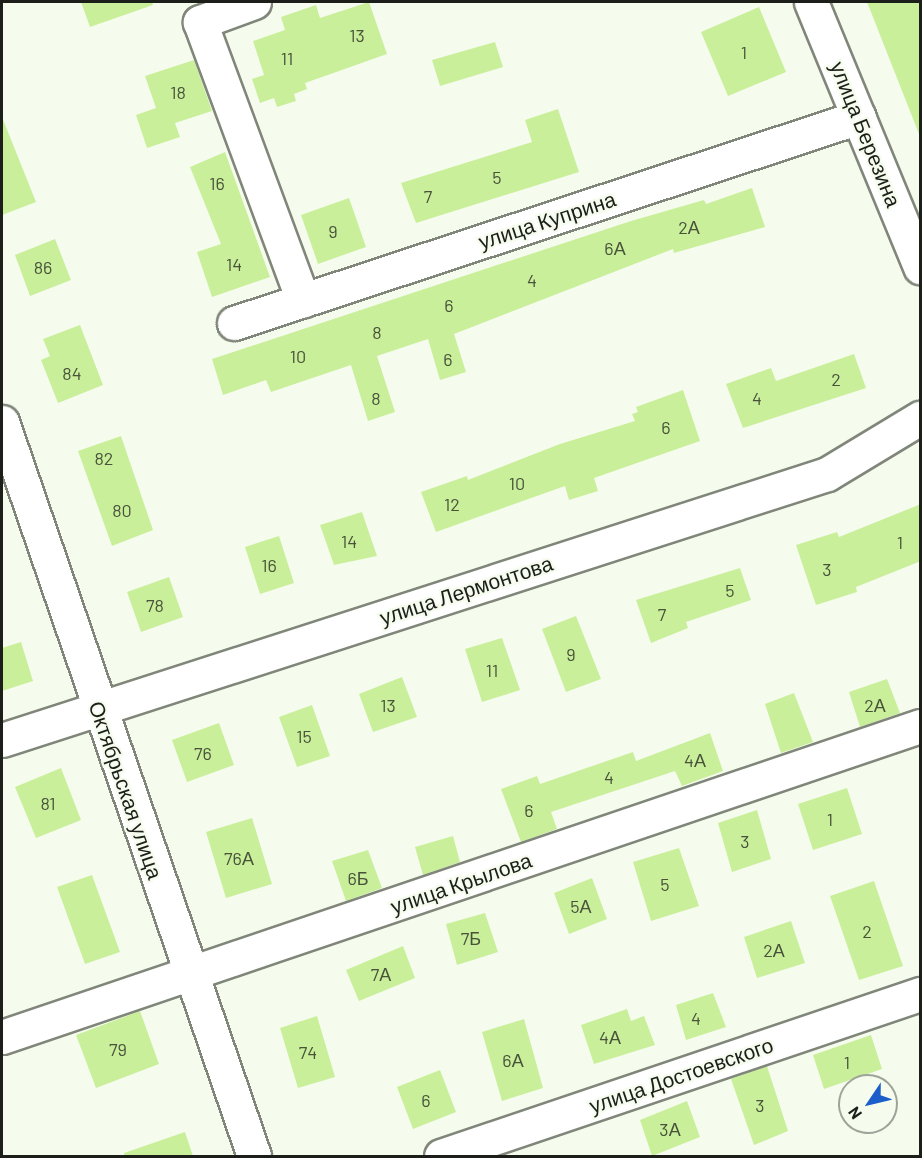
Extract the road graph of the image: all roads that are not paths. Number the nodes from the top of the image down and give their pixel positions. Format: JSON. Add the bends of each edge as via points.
{"nodes":[{"id":1,"x":254,"y":2,"type":"edge"},
{"id":2,"x":811,"y":2,"type":"edge"},
{"id":3,"x":860,"y":117,"type":"junction"},
{"id":4,"x":921,"y":267,"type":"edge"},
{"id":5,"x":303,"y":301,"type":"junction"},
{"id":6,"x":234,"y":323,"type":"dead end"},
{"id":7,"x":921,"y":418,"type":"edge"},
{"id":8,"x":2,"y":422,"type":"edge"},
{"id":9,"x":97,"y":708,"type":"junction"},
{"id":10,"x":921,"y":726,"type":"edge"},
{"id":11,"x":2,"y":740,"type":"edge"},
{"id":12,"x":191,"y":975,"type":"junction"},
{"id":13,"x":921,"y":994,"type":"edge"},
{"id":14,"x":2,"y":1037,"type":"edge"},
{"id":15,"x":254,"y":1156,"type":"edge"},
{"id":16,"x":441,"y":1156,"type":"edge"}],
"edges":[{"from":1,"to":5,"type":"street","via":[[200,22]]},
{"from":2,"to":3,"type":"street","name":"улица Березина"},
{"from":3,"to":4,"type":"street","name":"улица Березина"},
{"from":3,"to":5,"type":"street","name":"улица Куприна"},
{"from":5,"to":6,"type":"street","name":"улица Куприна"},
{"from":7,"to":9,"type":"street","name":"улица Лермонтова","via":[[827,474]]},
{"from":8,"to":9,"type":"street","name":"Октябрьская улица"},
{"from":9,"to":11,"type":"street","name":"улица Лермонтова"},
{"from":9,"to":12,"type":"street","name":"Октябрьская улица"},
{"from":10,"to":12,"type":"street","name":"улица Крылова"},
{"from":12,"to":14,"type":"street","name":"улица Крылова"},
{"from":12,"to":15,"type":"street","name":"Октябрьская улица"},
{"from":13,"to":16,"type":"street","name":"улица Достоевского"}]}
